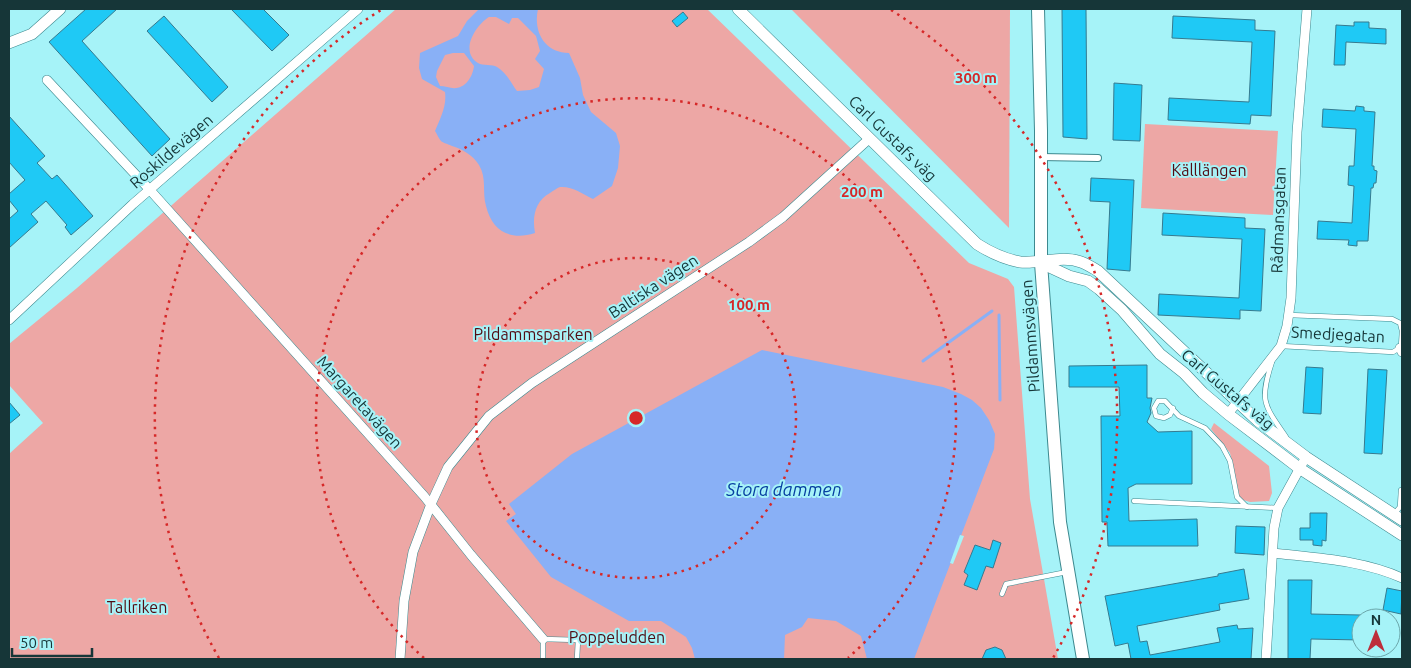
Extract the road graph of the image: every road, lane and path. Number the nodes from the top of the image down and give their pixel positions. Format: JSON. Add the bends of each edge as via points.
{"nodes":[{"id":1,"x":60,"y":9,"type":"edge"},
{"id":2,"x":358,"y":9,"type":"edge"},
{"id":3,"x":1038,"y":9,"type":"edge"},
{"id":4,"x":1306,"y":9,"type":"edge"},
{"id":5,"x":741,"y":10,"type":"edge"},
{"id":6,"x":9,"y":43,"type":"edge"},
{"id":7,"x":47,"y":80,"type":"dead end"},
{"id":8,"x":870,"y":138,"type":"junction"},
{"id":9,"x":1041,"y":157,"type":"junction"},
{"id":10,"x":1098,"y":158,"type":"dead end"},
{"id":11,"x":150,"y":190,"type":"junction"},
{"id":12,"x":1041,"y":262,"type":"junction"},
{"id":13,"x":1289,"y":315,"type":"junction"},
{"id":14,"x":9,"y":320,"type":"edge"},
{"id":15,"x":1281,"y":346,"type":"junction"},
{"id":16,"x":1398,"y":351,"type":"edge"},
{"id":17,"x":1274,"y":353,"type":"junction"},
{"id":18,"x":1236,"y":402,"type":"junction"},
{"id":19,"x":1173,"y":408,"type":"junction"},
{"id":20,"x":1228,"y":414,"type":"junction"},
{"id":21,"x":1292,"y":447,"type":"junction"},
{"id":22,"x":1306,"y":457,"type":"junction"},
{"id":23,"x":1299,"y":468,"type":"junction"},
{"id":24,"x":1401,"y":490,"type":"dead end"},
{"id":25,"x":1134,"y":501,"type":"dead end"},
{"id":26,"x":431,"y":504,"type":"junction"},
{"id":27,"x":1247,"y":506,"type":"junction"},
{"id":28,"x":1278,"y":508,"type":"junction"},
{"id":29,"x":1398,"y":517,"type":"edge"},
{"id":30,"x":1402,"y":535,"type":"edge"},
{"id":31,"x":1272,"y":553,"type":"junction"},
{"id":32,"x":1068,"y":571,"type":"junction"},
{"id":33,"x":1402,"y":578,"type":"edge"},
{"id":34,"x":1002,"y":594,"type":"dead end"},
{"id":35,"x":543,"y":639,"type":"junction"},
{"id":36,"x":400,"y":659,"type":"edge"},
{"id":37,"x":542,"y":659,"type":"edge"},
{"id":38,"x":578,"y":659,"type":"edge"},
{"id":39,"x":1083,"y":659,"type":"edge"},
{"id":40,"x":1266,"y":659,"type":"edge"}],
"edges":[{"from":1,"to":6,"type":"street","via":[[32,34]]},
{"from":2,"to":11,"type":"street","name":"Roskildevägen"},
{"from":3,"to":9,"type":"main road","name":"Pildammsvägen"},
{"from":4,"to":13,"type":"street","name":"Rådmansgatan"},
{"from":5,"to":8,"type":"street","name":"Carl Gustafs väg"},
{"from":7,"to":11,"type":"street","name":"Margaretavägen"},
{"from":8,"to":12,"type":"street","name":"Carl Gustafs väg","via":[[978,244],[998,257]]},
{"from":8,"to":26,"type":"street","name":"Baltiska vägen","via":[[783,217],[749,242],[532,383],[489,416],[448,467]]},
{"from":9,"to":10,"type":"street"},
{"from":9,"to":12,"type":"main road","name":"Pildammsvägen"},
{"from":11,"to":14,"type":"street","name":"Roskildevägen"},
{"from":11,"to":26,"type":"street","name":"Margaretavägen"},
{"from":12,"to":18,"type":"street","name":"Carl Gustafs väg","via":[[1068,259],[1098,272]]},
{"from":12,"to":20,"type":"street","name":"Carl Gustafs väg","via":[[1099,289],[1160,354]]},
{"from":12,"to":32,"type":"main road","name":"Pildammsvägen","via":[[1060,522]]},
{"from":13,"to":15,"type":"street","name":"Rådmansgatan"},
{"from":13,"to":16,"type":"lane","via":[[1392,319],[1400,323],[1402,330]]},
{"from":15,"to":16,"type":"lane","name":"Smedjegatan"},
{"from":15,"to":17,"type":"street","name":"Rådmansgatan"},
{"from":17,"to":18,"type":"street","name":"Rådmansgatan"},
{"from":17,"to":21,"type":"lane","via":[[1264,394],[1271,417]]},
{"from":18,"to":20,"type":"street","name":"Rådmansgatan"},
{"from":18,"to":21,"type":"street","name":"Carl Gustafs väg"},
{"from":19,"to":19,"type":"lane","via":[[1165,401],[1158,401],[1154,408],[1156,416],[1164,418]]},
{"from":19,"to":27,"type":"lane","via":[[1179,416],[1205,428],[1222,446],[1230,460],[1237,498]]},
{"from":20,"to":23,"type":"street","name":"Carl Gustafs väg"},
{"from":21,"to":22,"type":"street","name":"Carl Gustafs väg"},
{"from":22,"to":23,"type":"street"},
{"from":22,"to":29,"type":"street","name":"Carl Gustafs väg"},
{"from":23,"to":28,"type":"street"},
{"from":23,"to":30,"type":"street","name":"Carl Gustafs väg"},
{"from":24,"to":29,"type":"lane"},
{"from":25,"to":27,"type":"lane"},
{"from":26,"to":35,"type":"street","name":"Margaretavägen"},
{"from":26,"to":36,"type":"street","name":"Baltiska vägen","via":[[413,552],[404,601]]},
{"from":27,"to":28,"type":"lane"},
{"from":28,"to":31,"type":"street"},
{"from":31,"to":33,"type":"street","via":[[1378,568]]},
{"from":31,"to":40,"type":"street"},
{"from":32,"to":34,"type":"lane","via":[[1006,584]]},
{"from":32,"to":39,"type":"main road","name":"Pildammsvägen"},
{"from":35,"to":37,"type":"lane"},
{"from":35,"to":38,"type":"lane","via":[[578,640]]}]}
